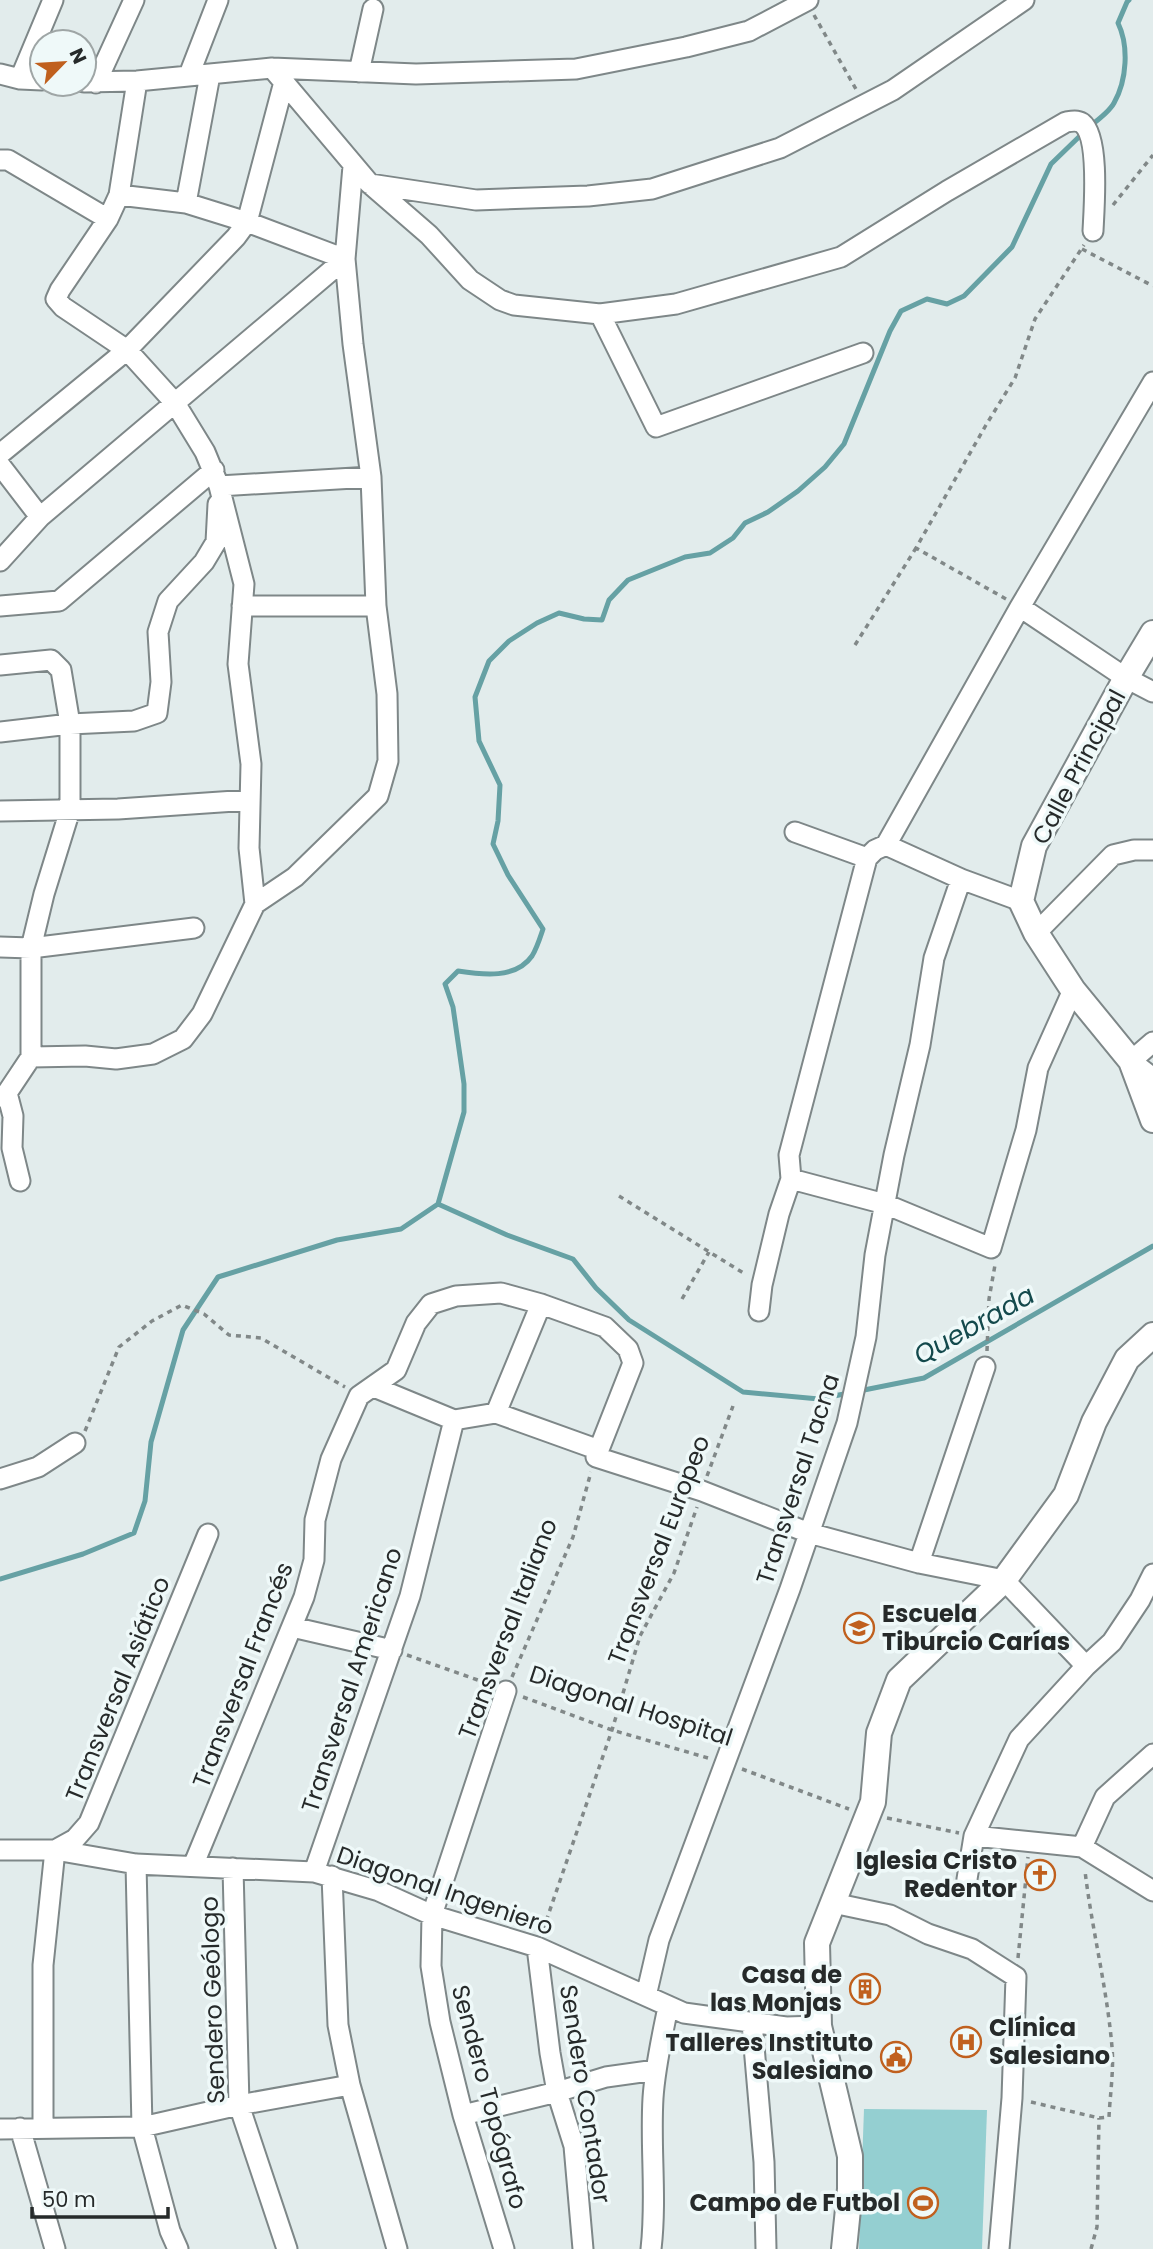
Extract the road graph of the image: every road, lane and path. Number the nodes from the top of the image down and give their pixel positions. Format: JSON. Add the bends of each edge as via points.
{"nodes":[{"id":1,"x":52,"y":0,"type":"edge"},
{"id":2,"x":134,"y":0,"type":"edge"},
{"id":3,"x":218,"y":0,"type":"edge"},
{"id":4,"x":806,"y":0,"type":"edge"},
{"id":5,"x":1024,"y":0,"type":"edge"},
{"id":6,"x":373,"y":9,"type":"dead end"},
{"id":7,"x":98,"y":68,"type":"edge"},
{"id":8,"x":359,"y":72,"type":"junction"},
{"id":9,"x":0,"y":74,"type":"edge"},
{"id":10,"x":188,"y":75,"type":"junction"},
{"id":11,"x":210,"y":75,"type":"junction"},
{"id":12,"x":278,"y":75,"type":"junction"},
{"id":13,"x":20,"y":79,"type":"junction"},
{"id":14,"x":28,"y":79,"type":"edge"},
{"id":15,"x":137,"y":81,"type":"junction"},
{"id":16,"x":98,"y":83,"type":"edge"},
{"id":17,"x":864,"y":105,"type":"junction"},
{"id":18,"x":1153,"y":155,"type":"edge"},
{"id":19,"x":0,"y":160,"type":"edge"},
{"id":20,"x":353,"y":166,"type":"junction"},
{"id":21,"x":369,"y":183,"type":"junction"},
{"id":22,"x":119,"y":195,"type":"junction"},
{"id":23,"x":186,"y":203,"type":"junction"},
{"id":24,"x":108,"y":219,"type":"junction"},
{"id":25,"x":247,"y":222,"type":"junction"},
{"id":26,"x":1093,"y":231,"type":"junction"},
{"id":27,"x":1082,"y":249,"type":"junction"},
{"id":28,"x":345,"y":259,"type":"junction"},
{"id":29,"x":1153,"y":286,"type":"edge"},
{"id":30,"x":600,"y":314,"type":"junction"},
{"id":31,"x":127,"y":350,"type":"junction"},
{"id":32,"x":863,"y":353,"type":"dead end"},
{"id":33,"x":1153,"y":382,"type":"edge"},
{"id":34,"x":175,"y":403,"type":"junction"},
{"id":35,"x":0,"y":454,"type":"edge"},
{"id":36,"x":0,"y":465,"type":"edge"},
{"id":37,"x":371,"y":477,"type":"junction"},
{"id":38,"x":217,"y":478,"type":"junction"},
{"id":39,"x":40,"y":517,"type":"junction"},
{"id":40,"x":916,"y":548,"type":"junction"},
{"id":41,"x":0,"y":561,"type":"edge"},
{"id":42,"x":0,"y":606,"type":"edge"},
{"id":43,"x":242,"y":606,"type":"junction"},
{"id":44,"x":376,"y":606,"type":"junction"},
{"id":45,"x":1020,"y":607,"type":"junction"},
{"id":46,"x":1153,"y":633,"type":"edge"},
{"id":47,"x":855,"y":645,"type":"dead end"},
{"id":48,"x":0,"y":665,"type":"edge"},
{"id":49,"x":1126,"y":678,"type":"junction"},
{"id":50,"x":1153,"y":692,"type":"edge"},
{"id":51,"x":70,"y":724,"type":"junction"},
{"id":52,"x":0,"y":732,"type":"edge"},
{"id":53,"x":250,"y":800,"type":"junction"},
{"id":54,"x":70,"y":810,"type":"junction"},
{"id":55,"x":0,"y":811,"type":"edge"},
{"id":56,"x":795,"y":832,"type":"dead end"},
{"id":57,"x":886,"y":845,"type":"junction"},
{"id":58,"x":1153,"y":849,"type":"edge"},
{"id":59,"x":867,"y":858,"type":"junction"},
{"id":60,"x":961,"y":879,"type":"junction"},
{"id":61,"x":1021,"y":901,"type":"junction"},
{"id":62,"x":255,"y":904,"type":"junction"},
{"id":63,"x":194,"y":928,"type":"dead end"},
{"id":64,"x":1036,"y":933,"type":"junction"},
{"id":65,"x":0,"y":947,"type":"edge"},
{"id":66,"x":31,"y":948,"type":"junction"},
{"id":67,"x":1073,"y":990,"type":"junction"},
{"id":68,"x":1153,"y":1042,"type":"edge"},
{"id":69,"x":31,"y":1057,"type":"junction"},
{"id":70,"x":1131,"y":1061,"type":"junction"},
{"id":71,"x":1153,"y":1078,"type":"edge"},
{"id":72,"x":3,"y":1095,"type":"edge"},
{"id":73,"x":1153,"y":1121,"type":"edge"},
{"id":74,"x":791,"y":1179,"type":"junction"},
{"id":75,"x":20,"y":1181,"type":"dead end"},
{"id":76,"x":619,"y":1196,"type":"dead end"},
{"id":77,"x":885,"y":1204,"type":"junction"},
{"id":78,"x":991,"y":1248,"type":"junction"},
{"id":79,"x":709,"y":1252,"type":"junction"},
{"id":80,"x":762,"y":1285,"type":"junction"},
{"id":81,"x":682,"y":1299,"type":"dead end"},
{"id":82,"x":541,"y":1304,"type":"junction"},
{"id":83,"x":759,"y":1311,"type":"dead end"},
{"id":84,"x":1153,"y":1335,"type":"edge"},
{"id":85,"x":985,"y":1367,"type":"joint"},
{"id":86,"x":367,"y":1392,"type":"junction"},
{"id":87,"x":733,"y":1406,"type":"dead end"},
{"id":88,"x":496,"y":1413,"type":"junction"},
{"id":89,"x":454,"y":1420,"type":"junction"},
{"id":90,"x":75,"y":1443,"type":"joint"},
{"id":91,"x":597,"y":1453,"type":"junction"},
{"id":92,"x":0,"y":1479,"type":"edge"},
{"id":93,"x":702,"y":1491,"type":"junction"},
{"id":94,"x":809,"y":1533,"type":"junction"},
{"id":95,"x":208,"y":1534,"type":"dead end"},
{"id":96,"x":919,"y":1563,"type":"junction"},
{"id":97,"x":1153,"y":1574,"type":"edge"},
{"id":98,"x":1004,"y":1580,"type":"junction"},
{"id":99,"x":292,"y":1628,"type":"junction"},
{"id":100,"x":392,"y":1650,"type":"junction"},
{"id":101,"x":1086,"y":1666,"type":"junction"},
{"id":102,"x":506,"y":1690,"type":"junction"},
{"id":103,"x":612,"y":1730,"type":"junction"},
{"id":104,"x":1153,"y":1754,"type":"edge"},
{"id":105,"x":725,"y":1763,"type":"junction"},
{"id":106,"x":832,"y":1804,"type":"dead end"},
{"id":107,"x":867,"y":1814,"type":"junction"},
{"id":108,"x":974,"y":1836,"type":"junction"},
{"id":109,"x":1030,"y":1842,"type":"junction"},
{"id":110,"x":1082,"y":1847,"type":"junction"},
{"id":111,"x":0,"y":1850,"type":"edge"},
{"id":112,"x":55,"y":1850,"type":"junction"},
{"id":113,"x":136,"y":1864,"type":"junction"},
{"id":114,"x":193,"y":1866,"type":"junction"},
{"id":115,"x":233,"y":1868,"type":"junction"},
{"id":116,"x":323,"y":1874,"type":"junction"},
{"id":117,"x":967,"y":1879,"type":"dead end"},
{"id":118,"x":1153,"y":1891,"type":"edge"},
{"id":119,"x":833,"y":1903,"type":"junction"},
{"id":120,"x":432,"y":1915,"type":"junction"},
{"id":121,"x":537,"y":1947,"type":"junction"},
{"id":122,"x":1016,"y":1977,"type":"junction"},
{"id":123,"x":646,"y":1996,"type":"junction"},
{"id":124,"x":668,"y":2007,"type":"junction"},
{"id":125,"x":752,"y":2023,"type":"junction"},
{"id":126,"x":819,"y":2026,"type":"junction"},
{"id":127,"x":656,"y":2070,"type":"junction"},
{"id":128,"x":350,"y":2085,"type":"junction"},
{"id":129,"x":557,"y":2092,"type":"junction"},
{"id":130,"x":1012,"y":2098,"type":"junction"},
{"id":131,"x":239,"y":2105,"type":"junction"},
{"id":132,"x":463,"y":2115,"type":"junction"},
{"id":133,"x":1099,"y":2118,"type":"junction"},
{"id":134,"x":43,"y":2127,"type":"junction"},
{"id":135,"x":142,"y":2127,"type":"junction"},
{"id":136,"x":10,"y":2129,"type":"edge"},
{"id":137,"x":55,"y":2249,"type":"edge"},
{"id":138,"x":178,"y":2249,"type":"edge"},
{"id":139,"x":287,"y":2249,"type":"edge"},
{"id":140,"x":397,"y":2249,"type":"edge"},
{"id":141,"x":504,"y":2249,"type":"edge"},
{"id":142,"x":583,"y":2249,"type":"edge"},
{"id":143,"x":651,"y":2249,"type":"edge"},
{"id":144,"x":766,"y":2249,"type":"edge"},
{"id":145,"x":845,"y":2249,"type":"edge"},
{"id":146,"x":999,"y":2249,"type":"edge"},
{"id":147,"x":1091,"y":2249,"type":"edge"}],
"edges":[{"from":1,"to":13,"type":"street"},
{"from":2,"to":7,"type":"street"},
{"from":3,"to":10,"type":"street"},
{"from":4,"to":8,"type":"street","via":[[749,31],[576,69]]},
{"from":4,"to":17,"type":"path"},
{"from":5,"to":17,"type":"street"},
{"from":6,"to":8,"type":"street"},
{"from":8,"to":12,"type":"street"},
{"from":9,"to":13,"type":"street"},
{"from":10,"to":11,"type":"street"},
{"from":10,"to":15,"type":"street"},
{"from":11,"to":12,"type":"street"},
{"from":11,"to":23,"type":"street"},
{"from":12,"to":20,"type":"street"},
{"from":12,"to":25,"type":"street"},
{"from":13,"to":14,"type":"street"},
{"from":15,"to":16,"type":"street"},
{"from":15,"to":22,"type":"street"},
{"from":17,"to":21,"type":"street","via":[[780,148],[652,189],[476,200]]},
{"from":18,"to":26,"type":"path"},
{"from":19,"to":24,"type":"street","via":[[8,160]]},
{"from":20,"to":21,"type":"street"},
{"from":20,"to":28,"type":"street"},
{"from":21,"to":30,"type":"street","via":[[429,235],[470,280],[500,300]]},
{"from":22,"to":23,"type":"street"},
{"from":22,"to":24,"type":"street"},
{"from":23,"to":25,"type":"street"},
{"from":24,"to":31,"type":"street","via":[[56,299]]},
{"from":25,"to":28,"type":"street"},
{"from":25,"to":31,"type":"street"},
{"from":26,"to":27,"type":"path"},
{"from":26,"to":30,"type":"street","via":[[1092,145],[1081,122],[1066,122],[841,257],[676,304]]},
{"from":27,"to":29,"type":"path"},
{"from":27,"to":40,"type":"path","via":[[1035,319],[1015,379]]},
{"from":28,"to":34,"type":"street"},
{"from":28,"to":37,"type":"street"},
{"from":30,"to":32,"type":"street","via":[[656,427]]},
{"from":31,"to":34,"type":"street"},
{"from":31,"to":35,"type":"street"},
{"from":33,"to":45,"type":"street"},
{"from":34,"to":38,"type":"street"},
{"from":34,"to":39,"type":"street"},
{"from":36,"to":39,"type":"street"},
{"from":37,"to":38,"type":"street"},
{"from":37,"to":44,"type":"street"},
{"from":38,"to":42,"type":"street","via":[[59,601]]},
{"from":38,"to":43,"type":"street","via":[[244,583]]},
{"from":38,"to":51,"type":"street","via":[[216,542],[168,601],[158,632],[161,682],[157,713],[134,721]]},
{"from":39,"to":41,"type":"street"},
{"from":40,"to":45,"type":"path"},
{"from":40,"to":47,"type":"path"},
{"from":43,"to":44,"type":"street"},
{"from":43,"to":53,"type":"street","via":[[237,664],[251,764]]},
{"from":44,"to":62,"type":"street","via":[[388,761],[378,796],[295,877]]},
{"from":45,"to":49,"type":"street"},
{"from":45,"to":57,"type":"street"},
{"from":46,"to":49,"type":"street","name":"Calle Principal"},
{"from":48,"to":51,"type":"street","via":[[51,660],[61,670]]},
{"from":49,"to":50,"type":"street"},
{"from":49,"to":61,"type":"street","name":"Calle Principal","via":[[1034,846]]},
{"from":51,"to":52,"type":"street"},
{"from":51,"to":54,"type":"street"},
{"from":53,"to":54,"type":"street"},
{"from":53,"to":62,"type":"street"},
{"from":54,"to":55,"type":"street"},
{"from":54,"to":66,"type":"street"},
{"from":56,"to":59,"type":"street"},
{"from":57,"to":59,"type":"street"},
{"from":57,"to":60,"type":"street"},
{"from":58,"to":64,"type":"street","via":[[1113,855]]},
{"from":59,"to":74,"type":"street","via":[[789,1155]]},
{"from":60,"to":61,"type":"street"},
{"from":60,"to":77,"type":"street","name":"Transversal Tacna","via":[[934,958]]},
{"from":61,"to":64,"type":"street"},
{"from":62,"to":69,"type":"street","via":[[202,1014],[183,1039],[153,1054],[128,1057]]},
{"from":63,"to":66,"type":"street"},
{"from":64,"to":67,"type":"street"},
{"from":65,"to":66,"type":"street"},
{"from":66,"to":69,"type":"street"},
{"from":67,"to":70,"type":"street"},
{"from":67,"to":78,"type":"street","via":[[1038,1068],[1026,1130]]},
{"from":68,"to":70,"type":"street"},
{"from":69,"to":72,"type":"street"},
{"from":70,"to":71,"type":"street"},
{"from":70,"to":73,"type":"street"},
{"from":72,"to":75,"type":"street","via":[[13,1116],[12,1148]]},
{"from":74,"to":77,"type":"street"},
{"from":74,"to":80,"type":"street"},
{"from":76,"to":79,"type":"path"},
{"from":77,"to":78,"type":"street"},
{"from":77,"to":94,"type":"street","name":"Transversal Tacna","via":[[866,1337],[847,1423]]},
{"from":78,"to":85,"type":"path","via":[[995,1264]]},
{"from":79,"to":80,"type":"path"},
{"from":79,"to":81,"type":"path"},
{"from":80,"to":83,"type":"street"},
{"from":82,"to":86,"type":"street","via":[[501,1293],[456,1296],[431,1304],[416,1322],[396,1370]]},
{"from":82,"to":88,"type":"street"},
{"from":82,"to":91,"type":"street","via":[[606,1328],[628,1349],[634,1363]]},
{"from":84,"to":98,"type":"street","via":[[1127,1359],[1094,1422],[1066,1495]]},
{"from":85,"to":96,"type":"street"},
{"from":86,"to":89,"type":"street"},
{"from":86,"to":90,"type":"path","via":[[261,1338],[229,1335],[204,1314],[182,1305],[119,1347],[83,1436]]},
{"from":86,"to":99,"type":"street","name":"Transversal Francés","via":[[331,1460],[315,1520],[314,1560]]},
{"from":87,"to":93,"type":"path","name":"Transversal Europeo"},
{"from":88,"to":89,"type":"street"},
{"from":88,"to":91,"type":"street"},
{"from":89,"to":100,"type":"street","name":"Transversal Americano"},
{"from":90,"to":92,"type":"street","via":[[38,1467]]},
{"from":91,"to":93,"type":"street"},
{"from":91,"to":102,"type":"path","name":"Transversal Italiano","via":[[573,1537]]},
{"from":93,"to":94,"type":"street"},
{"from":93,"to":103,"type":"path","name":"Transversal Europeo","via":[[674,1573],[640,1636]]},
{"from":94,"to":96,"type":"street"},
{"from":94,"to":105,"type":"street","name":"Transversal Tacna"},
{"from":95,"to":112,"type":"street","name":"Transversal Asiático","via":[[89,1823],[75,1839]]},
{"from":96,"to":98,"type":"street"},
{"from":97,"to":101,"type":"street","via":[[1112,1642]]},
{"from":98,"to":101,"type":"street"},
{"from":98,"to":107,"type":"street","via":[[899,1680],[879,1732],[873,1802]]},
{"from":99,"to":100,"type":"street"},
{"from":99,"to":114,"type":"street","name":"Transversal Francés"},
{"from":100,"to":102,"type":"path","name":"Diagonal Hospital"},
{"from":100,"to":116,"type":"street","name":"Transversal Americano"},
{"from":101,"to":108,"type":"street","via":[[1019,1739]]},
{"from":102,"to":103,"type":"path","name":"Diagonal Hospital"},
{"from":102,"to":120,"type":"street","name":"Transversal Italiano"},
{"from":103,"to":105,"type":"path","name":"Diagonal Hospital"},
{"from":103,"to":121,"type":"path","name":"Transversal Europeo"},
{"from":104,"to":110,"type":"street","via":[[1105,1797]]},
{"from":105,"to":106,"type":"path","name":"Diagonal Hospital"},
{"from":105,"to":123,"type":"street","name":"Transversal Tacna","via":[[659,1940]]},
{"from":107,"to":108,"type":"path"},
{"from":107,"to":119,"type":"street"},
{"from":108,"to":109,"type":"street"},
{"from":108,"to":117,"type":"street"},
{"from":109,"to":110,"type":"street"},
{"from":109,"to":122,"type":"path"},
{"from":110,"to":118,"type":"street"},
{"from":110,"to":133,"type":"path","via":[[1112,2050],[1109,2118]]},
{"from":111,"to":112,"type":"street","name":"Diagonal Ingeniero"},
{"from":112,"to":113,"type":"street","name":"Diagonal Ingeniero"},
{"from":112,"to":134,"type":"street","via":[[43,1965]]},
{"from":113,"to":114,"type":"street","name":"Diagonal Ingeniero"},
{"from":113,"to":135,"type":"street"},
{"from":114,"to":115,"type":"street","name":"Diagonal Ingeniero"},
{"from":115,"to":116,"type":"street","name":"Diagonal Ingeniero"},
{"from":115,"to":131,"type":"street","name":"Sendero Geólogo"},
{"from":116,"to":120,"type":"street","name":"Diagonal Ingeniero","via":[[379,1891]]},
{"from":116,"to":128,"type":"street","via":[[338,2025]]},
{"from":119,"to":122,"type":"street","via":[[890,1915],[972,1950]]},
{"from":119,"to":126,"type":"street","via":[[817,1943]]},
{"from":120,"to":121,"type":"street","name":"Diagonal Ingeniero"},
{"from":120,"to":132,"type":"street","name":"Sendero Topógrafo","via":[[431,1966]]},
{"from":121,"to":123,"type":"street","name":"Diagonal Ingeniero"},
{"from":121,"to":129,"type":"street","name":"Sendero Contador"},
{"from":122,"to":130,"type":"street"},
{"from":123,"to":124,"type":"street","name":"Diagonal Ingeniero"},
{"from":124,"to":125,"type":"street","name":"Diagonal Ingeniero"},
{"from":124,"to":127,"type":"street"},
{"from":125,"to":126,"type":"street","name":"Diagonal Ingeniero"},
{"from":125,"to":144,"type":"street"},
{"from":126,"to":145,"type":"street","via":[[849,2157]]},
{"from":127,"to":129,"type":"street","via":[[606,2077]]},
{"from":127,"to":143,"type":"street"},
{"from":128,"to":131,"type":"street"},
{"from":128,"to":140,"type":"street"},
{"from":129,"to":132,"type":"street"},
{"from":129,"to":142,"type":"street","name":"Sendero Contador","via":[[574,2146]]},
{"from":130,"to":133,"type":"path"},
{"from":130,"to":146,"type":"street"},
{"from":131,"to":135,"type":"street"},
{"from":131,"to":139,"type":"street","name":"Sendero Geólogo"},
{"from":132,"to":141,"type":"street","name":"Sendero Topógrafo"},
{"from":133,"to":147,"type":"path","via":[[1097,2227]]},
{"from":134,"to":135,"type":"street"},
{"from":134,"to":136,"type":"street"},
{"from":135,"to":138,"type":"street"},
{"from":136,"to":137,"type":"street"}]}
